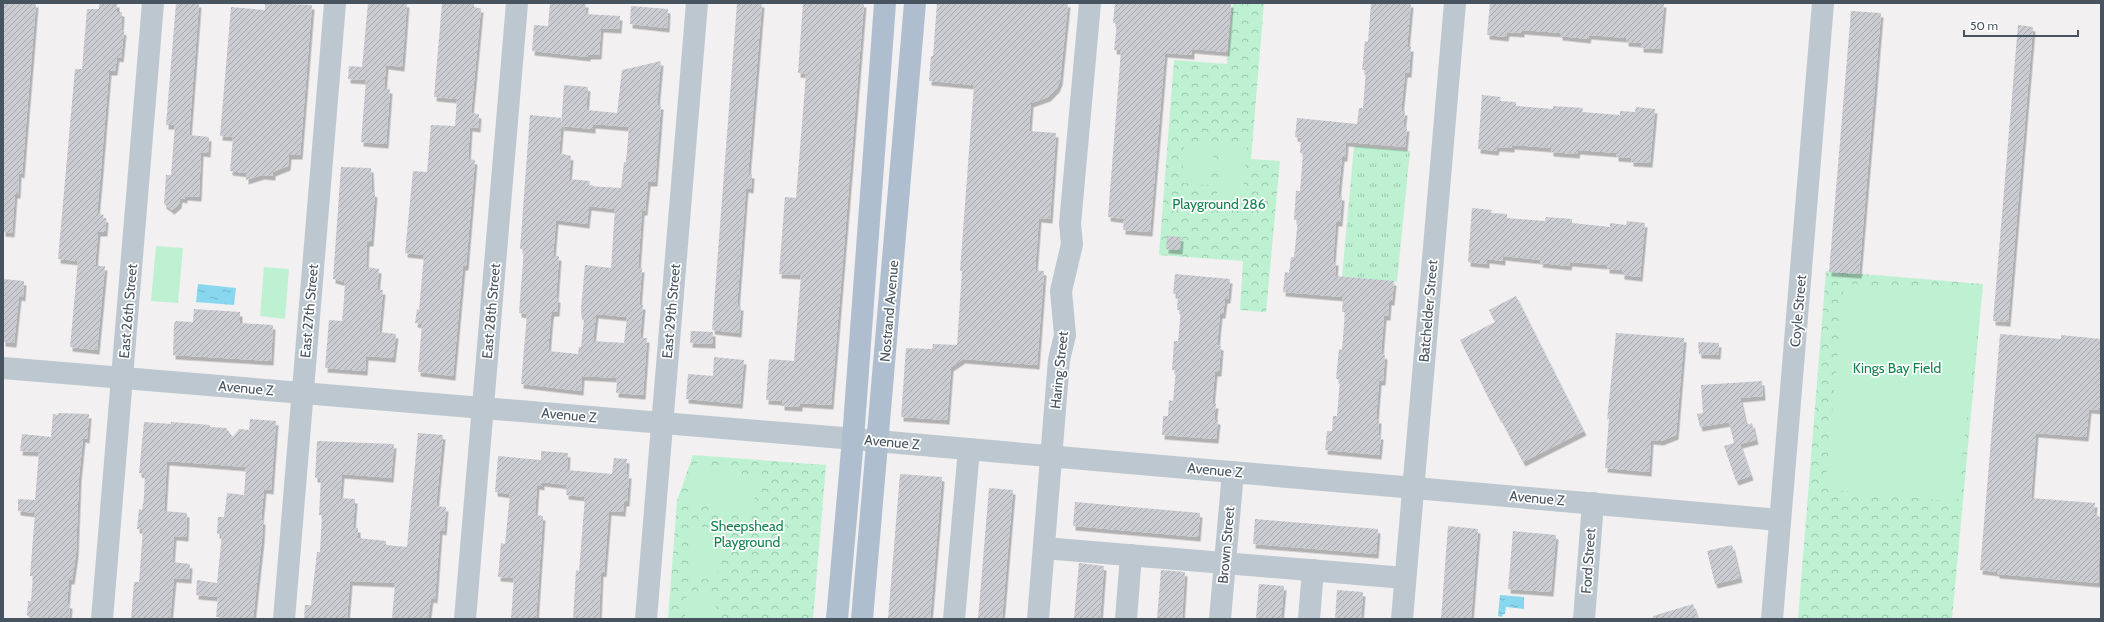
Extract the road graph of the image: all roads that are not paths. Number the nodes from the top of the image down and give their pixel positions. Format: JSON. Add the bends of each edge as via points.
{"nodes":[{"id":1,"x":153,"y":3,"type":"edge"},
{"id":2,"x":335,"y":3,"type":"edge"},
{"id":3,"x":517,"y":3,"type":"edge"},
{"id":4,"x":697,"y":3,"type":"edge"},
{"id":5,"x":885,"y":3,"type":"edge"},
{"id":6,"x":915,"y":3,"type":"edge"},
{"id":7,"x":1090,"y":3,"type":"edge"},
{"id":8,"x":1455,"y":3,"type":"edge"},
{"id":9,"x":1824,"y":3,"type":"edge"},
{"id":10,"x":3,"y":368,"type":"edge"},
{"id":11,"x":122,"y":377,"type":"junction"},
{"id":12,"x":302,"y":393,"type":"junction"},
{"id":13,"x":482,"y":408,"type":"junction"},
{"id":14,"x":661,"y":423,"type":"junction"},
{"id":15,"x":853,"y":439,"type":"junction"},
{"id":16,"x":877,"y":441,"type":"junction"},
{"id":17,"x":969,"y":449,"type":"junction"},
{"id":18,"x":1051,"y":456,"type":"junction"},
{"id":19,"x":1232,"y":472,"type":"junction"},
{"id":20,"x":1413,"y":488,"type":"junction"},
{"id":21,"x":1593,"y":503,"type":"junction"},
{"id":22,"x":1780,"y":520,"type":"junction"},
{"id":23,"x":1044,"y":548,"type":"junction"},
{"id":24,"x":1131,"y":555,"type":"junction"},
{"id":25,"x":1225,"y":562,"type":"junction"},
{"id":26,"x":1313,"y":570,"type":"junction"},
{"id":27,"x":1405,"y":578,"type":"junction"},
{"id":28,"x":102,"y":619,"type":"edge"},
{"id":29,"x":284,"y":619,"type":"edge"},
{"id":30,"x":465,"y":619,"type":"edge"},
{"id":31,"x":646,"y":619,"type":"edge"},
{"id":32,"x":837,"y":619,"type":"edge"},
{"id":33,"x":862,"y":619,"type":"edge"},
{"id":34,"x":954,"y":619,"type":"edge"},
{"id":35,"x":1038,"y":619,"type":"edge"},
{"id":36,"x":1126,"y":619,"type":"edge"},
{"id":37,"x":1220,"y":619,"type":"edge"},
{"id":38,"x":1310,"y":619,"type":"edge"},
{"id":39,"x":1402,"y":619,"type":"edge"},
{"id":40,"x":1584,"y":619,"type":"edge"},
{"id":41,"x":1772,"y":619,"type":"edge"}],
"edges":[{"from":1,"to":11,"type":"street","name":"East 26th Street"},
{"from":2,"to":12,"type":"street","name":"East 27th Street"},
{"from":3,"to":13,"type":"street","name":"East 28th Street"},
{"from":4,"to":14,"type":"street","name":"East 29th Street"},
{"from":5,"to":15,"type":"main road","name":"Nostrand Avenue"},
{"from":6,"to":16,"type":"main road","name":"Nostrand Avenue"},
{"from":7,"to":18,"type":"street","name":"Haring Street","via":[[1070,224],[1072,244],[1061,291],[1065,335],[1059,360]]},
{"from":8,"to":20,"type":"street","name":"Batchelder Street"},
{"from":9,"to":22,"type":"street","name":"Coyle Street"},
{"from":10,"to":11,"type":"street","name":"Avenue Z"},
{"from":11,"to":12,"type":"street","name":"Avenue Z"},
{"from":11,"to":28,"type":"street","name":"East 26th Street"},
{"from":12,"to":13,"type":"street","name":"Avenue Z"},
{"from":12,"to":29,"type":"street","name":"East 27th Street"},
{"from":13,"to":14,"type":"street","name":"Avenue Z"},
{"from":13,"to":30,"type":"street","name":"East 28th Street"},
{"from":14,"to":15,"type":"street","name":"Avenue Z"},
{"from":14,"to":31,"type":"street","name":"East 29th Street"},
{"from":15,"to":16,"type":"street","name":"Avenue Z"},
{"from":15,"to":32,"type":"main road","name":"Nostrand Avenue"},
{"from":16,"to":17,"type":"street","name":"Avenue Z"},
{"from":16,"to":33,"type":"main road","name":"Nostrand Avenue"},
{"from":17,"to":18,"type":"street","name":"Avenue Z"},
{"from":17,"to":34,"type":"street"},
{"from":18,"to":19,"type":"street","name":"Avenue Z"},
{"from":18,"to":23,"type":"street","name":"Haring Street"},
{"from":19,"to":20,"type":"street","name":"Avenue Z"},
{"from":19,"to":25,"type":"street","name":"Brown Street"},
{"from":20,"to":21,"type":"street","name":"Avenue Z"},
{"from":20,"to":27,"type":"street","name":"Batchelder Street"},
{"from":21,"to":22,"type":"street","name":"Avenue Z"},
{"from":21,"to":40,"type":"street","name":"Ford Street"},
{"from":22,"to":41,"type":"street","name":"Coyle Street"},
{"from":23,"to":24,"type":"street"},
{"from":23,"to":35,"type":"street","name":"Haring Street"},
{"from":24,"to":25,"type":"street"},
{"from":24,"to":36,"type":"street"},
{"from":25,"to":26,"type":"street"},
{"from":25,"to":37,"type":"street","name":"Brown Street"},
{"from":26,"to":27,"type":"street"},
{"from":26,"to":38,"type":"street"},
{"from":27,"to":39,"type":"street","name":"Batchelder Street"}]}
